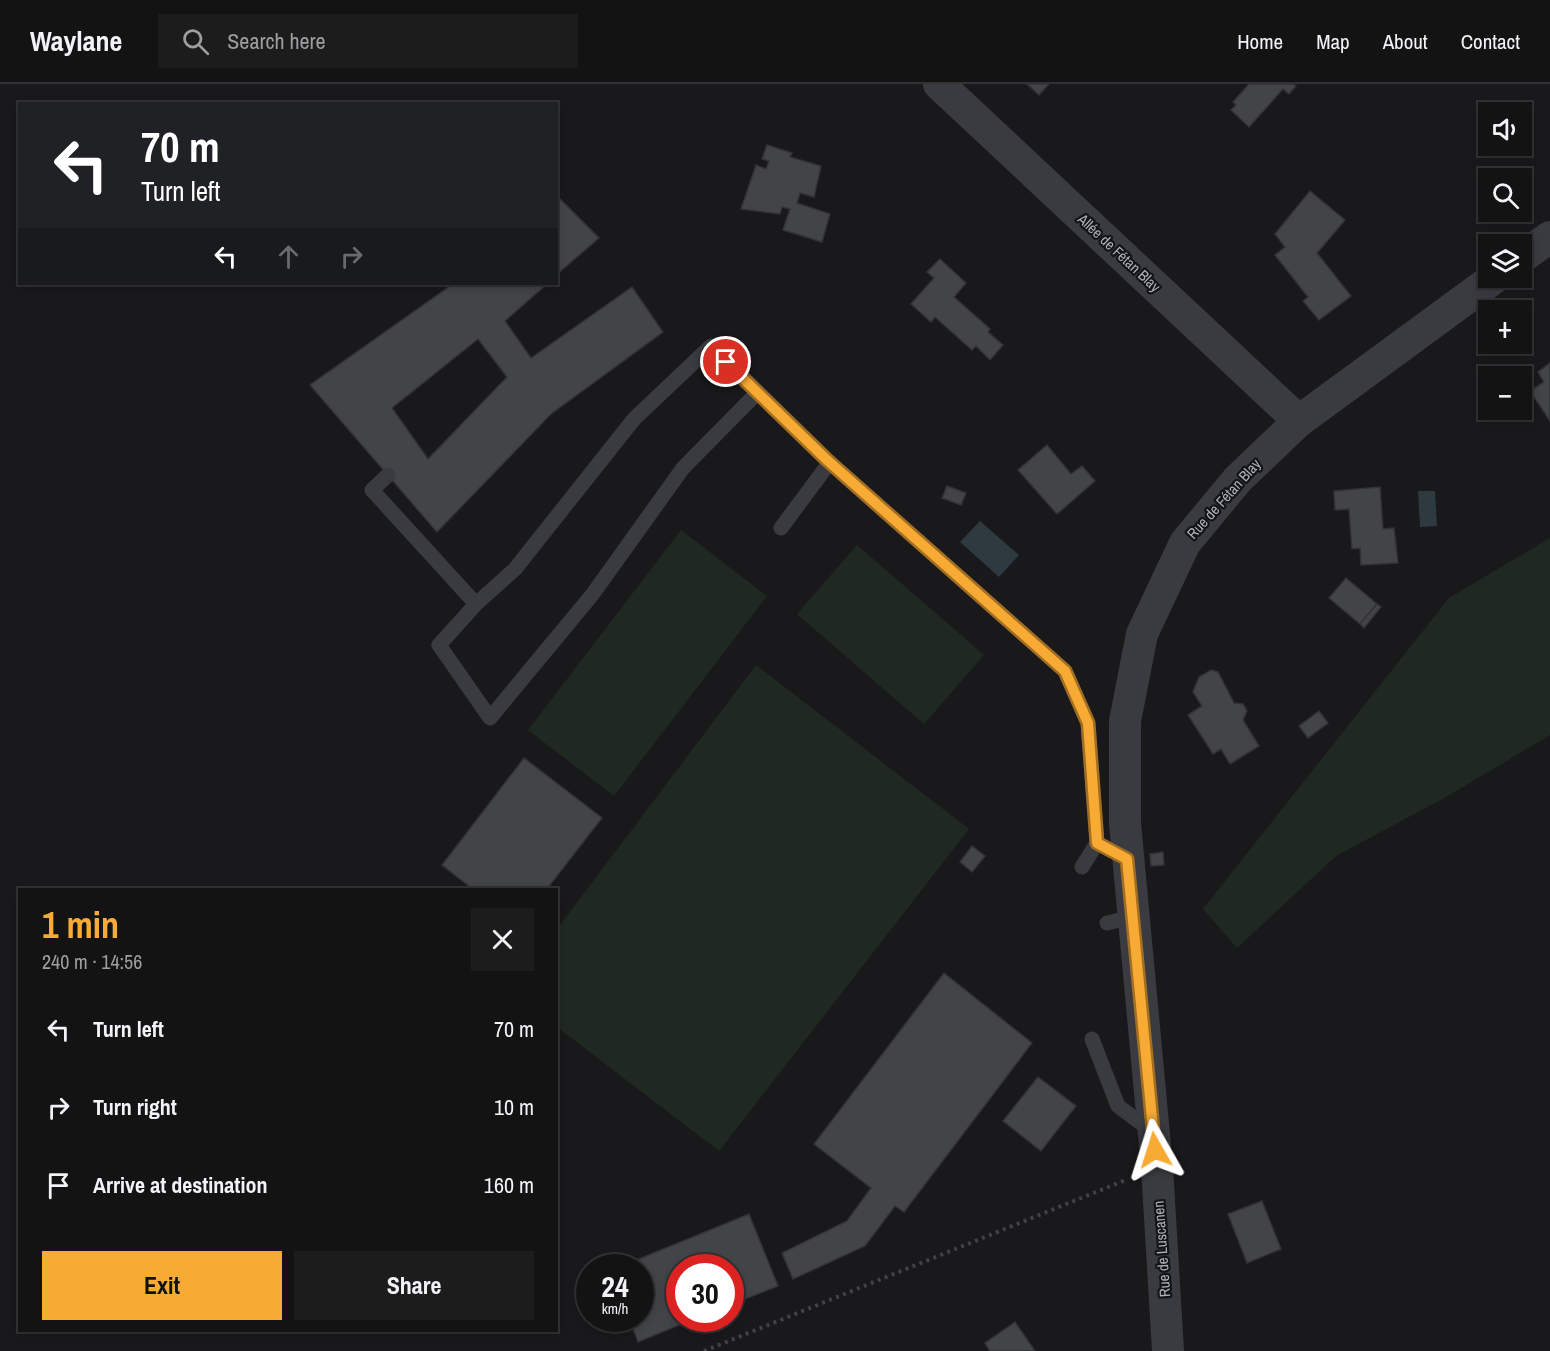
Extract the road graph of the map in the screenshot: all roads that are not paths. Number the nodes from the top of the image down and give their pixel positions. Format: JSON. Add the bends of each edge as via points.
{"nodes":[{"id":1,"x":939,"y":84,"type":"edge"},
{"id":2,"x":1550,"y":237,"type":"edge"},
{"id":3,"x":1532,"y":250,"type":"edge"},
{"id":4,"x":1480,"y":288,"type":"edge"},
{"id":5,"x":758,"y":392,"type":"junction"},
{"id":6,"x":1299,"y":421,"type":"junction"},
{"id":7,"x":830,"y":462,"type":"junction"},
{"id":8,"x":388,"y":476,"type":"dead end"},
{"id":9,"x":781,"y":528,"type":"dead end"},
{"id":10,"x":476,"y":604,"type":"junction"},
{"id":11,"x":1125,"y":824,"type":"joint"},
{"id":12,"x":1097,"y":843,"type":"junction"},
{"id":13,"x":1127,"y":859,"type":"junction"},
{"id":14,"x":1082,"y":867,"type":"dead end"},
{"id":15,"x":1092,"y":1039,"type":"dead end"},
{"id":16,"x":1153,"y":1132,"type":"junction"},
{"id":17,"x":1168,"y":1351,"type":"edge"}],
"edges":[{"from":1,"to":6,"type":"street","name":"Allée de Fétan Blay"},
{"from":2,"to":3,"type":"street"},
{"from":4,"to":6,"type":"street","name":"Rue de Fétan Blay"},
{"from":5,"to":7,"type":"lane"},
{"from":5,"to":10,"type":"lane","via":[[711,346],[634,419],[515,569]]},
{"from":5,"to":10,"type":"lane","via":[[683,468],[592,595],[490,718],[439,645]]},
{"from":6,"to":11,"type":"street","name":"Rue de Fétan Blay","via":[[1238,478],[1185,543],[1142,634],[1125,721]]},
{"from":7,"to":9,"type":"lane"},
{"from":7,"to":12,"type":"lane","via":[[1065,671],[1088,723]]},
{"from":8,"to":10,"type":"lane","via":[[372,490]]},
{"from":11,"to":13,"type":"street","name":"Rue de Luscanen"},
{"from":12,"to":13,"type":"lane"},
{"from":12,"to":14,"type":"lane"},
{"from":13,"to":16,"type":"street","name":"Rue de Luscanen","via":[[1120,920]]},
{"from":15,"to":16,"type":"lane","via":[[1118,1106]]},
{"from":16,"to":17,"type":"street","name":"Rue de Luscanen"}]}
